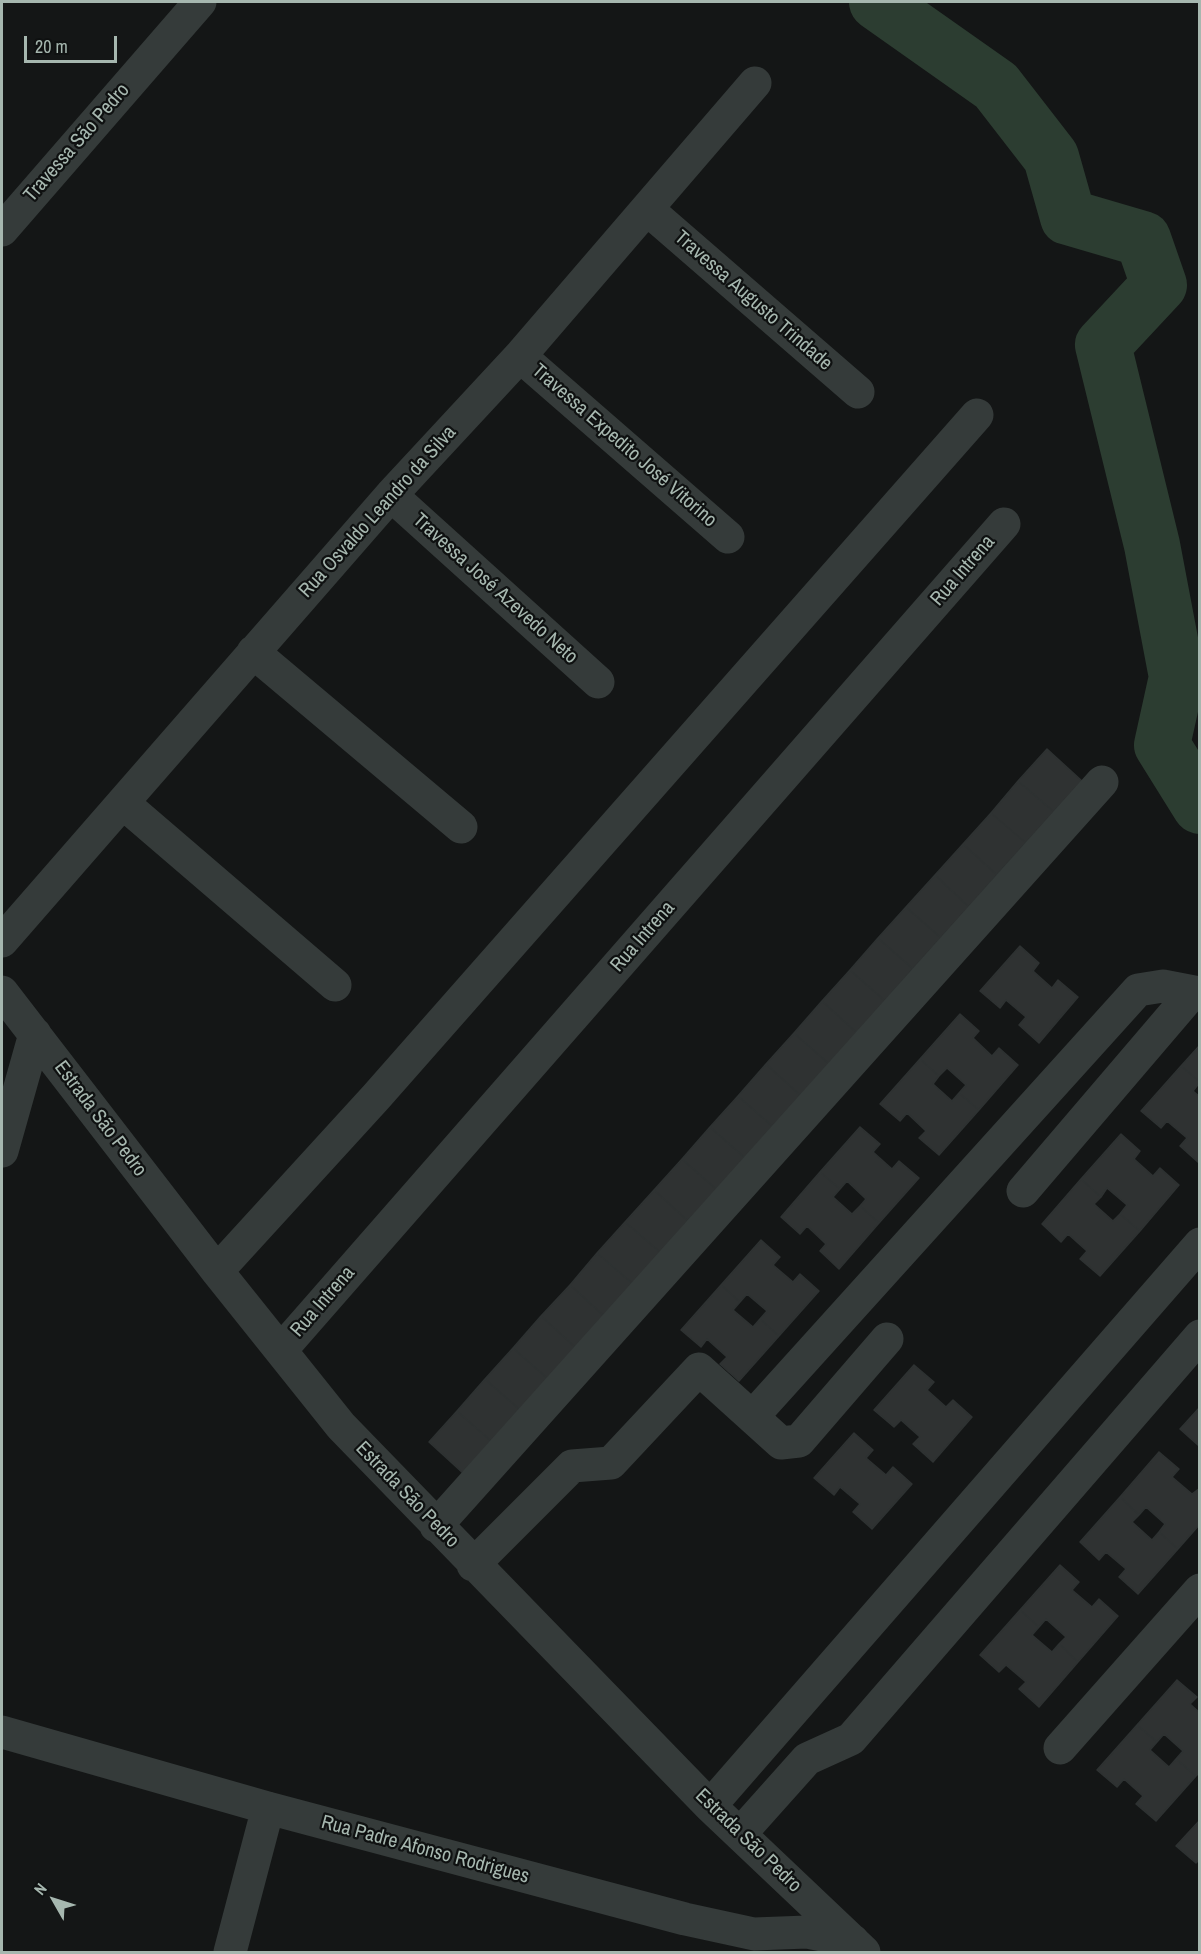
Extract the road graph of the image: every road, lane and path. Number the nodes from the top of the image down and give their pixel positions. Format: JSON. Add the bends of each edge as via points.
{"nodes":[{"id":1,"x":200,"y":2,"type":"edge"},
{"id":2,"x":754,"y":83,"type":"dead end"},
{"id":3,"x":647,"y":209,"type":"junction"},
{"id":4,"x":2,"y":230,"type":"edge"},
{"id":5,"x":520,"y":356,"type":"junction"},
{"id":6,"x":858,"y":392,"type":"dead end"},
{"id":7,"x":977,"y":415,"type":"dead end"},
{"id":8,"x":391,"y":495,"type":"junction"},
{"id":9,"x":1004,"y":524,"type":"dead end"},
{"id":10,"x":728,"y":537,"type":"dead end"},
{"id":11,"x":253,"y":651,"type":"junction"},
{"id":12,"x":598,"y":682,"type":"dead end"},
{"id":13,"x":1102,"y":782,"type":"dead end"},
{"id":14,"x":123,"y":802,"type":"junction"},
{"id":15,"x":461,"y":827,"type":"dead end"},
{"id":16,"x":2,"y":941,"type":"edge"},
{"id":17,"x":335,"y":985,"type":"dead end"},
{"id":18,"x":2,"y":992,"type":"edge"},
{"id":19,"x":1196,"y":993,"type":"edge"},
{"id":20,"x":35,"y":1035,"type":"junction"},
{"id":21,"x":2,"y":1151,"type":"edge"},
{"id":22,"x":1023,"y":1191,"type":"dead end"},
{"id":23,"x":1200,"y":1244,"type":"edge"},
{"id":24,"x":217,"y":1271,"type":"junction"},
{"id":25,"x":1200,"y":1336,"type":"edge"},
{"id":26,"x":887,"y":1339,"type":"dead end"},
{"id":27,"x":282,"y":1349,"type":"junction"},
{"id":28,"x":753,"y":1416,"type":"junction"},
{"id":29,"x":436,"y":1527,"type":"junction"},
{"id":30,"x":473,"y":1565,"type":"junction"},
{"id":31,"x":1200,"y":1590,"type":"edge"},
{"id":32,"x":2,"y":1732,"type":"edge"},
{"id":33,"x":1060,"y":1748,"type":"dead end"},
{"id":34,"x":710,"y":1806,"type":"junction"},
{"id":35,"x":268,"y":1808,"type":"junction"},
{"id":36,"x":740,"y":1834,"type":"junction"},
{"id":37,"x":858,"y":1947,"type":"edge"},
{"id":38,"x":230,"y":1953,"type":"edge"}],
"edges":[{"from":1,"to":4,"type":"street","name":"Travessa São Pedro"},
{"from":2,"to":3,"type":"street","name":"Rua Osvaldo Leandro da Silva"},
{"from":3,"to":5,"type":"street","name":"Rua Osvaldo Leandro da Silva"},
{"from":3,"to":6,"type":"street","name":"Travessa Augusto Trindade"},
{"from":5,"to":8,"type":"street","name":"Rua Osvaldo Leandro da Silva"},
{"from":5,"to":10,"type":"street","name":"Travessa Expedito José Vitorino"},
{"from":7,"to":24,"type":"street","via":[[376,1097]]},
{"from":8,"to":11,"type":"street","name":"Rua Osvaldo Leandro da Silva"},
{"from":8,"to":12,"type":"street","name":"Travessa José Azevedo Neto"},
{"from":9,"to":27,"type":"street","name":"Rua Intrena"},
{"from":11,"to":14,"type":"street","name":"Rua Osvaldo Leandro da Silva"},
{"from":11,"to":15,"type":"street"},
{"from":13,"to":29,"type":"street"},
{"from":14,"to":16,"type":"street","name":"Rua Osvaldo Leandro da Silva"},
{"from":14,"to":17,"type":"street"},
{"from":18,"to":20,"type":"street","name":"Estrada São Pedro"},
{"from":19,"to":22,"type":"street"},
{"from":19,"to":28,"type":"street","via":[[1163,986],[1138,990]]},
{"from":20,"to":21,"type":"street"},
{"from":20,"to":24,"type":"street","name":"Estrada São Pedro"},
{"from":23,"to":34,"type":"street"},
{"from":24,"to":27,"type":"street","name":"Estrada São Pedro"},
{"from":25,"to":36,"type":"street","via":[[851,1739],[807,1760]]},
{"from":26,"to":28,"type":"street","via":[[799,1441],[781,1443]]},
{"from":27,"to":29,"type":"street","name":"Estrada São Pedro","via":[[341,1426]]},
{"from":28,"to":30,"type":"street","via":[[699,1369],[610,1463],[572,1466]]},
{"from":29,"to":30,"type":"street","name":"Estrada São Pedro"},
{"from":30,"to":34,"type":"street","name":"Estrada São Pedro"},
{"from":31,"to":33,"type":"street"},
{"from":32,"to":35,"type":"street","name":"Rua Padre Afonso Rodrigues"},
{"from":34,"to":36,"type":"street","name":"Estrada São Pedro"},
{"from":35,"to":37,"type":"street","name":"Rua Padre Afonso Rodrigues","via":[[685,1920],[754,1934],[807,1932]]},
{"from":35,"to":38,"type":"street"},
{"from":36,"to":37,"type":"street","name":"Estrada São Pedro"}]}
